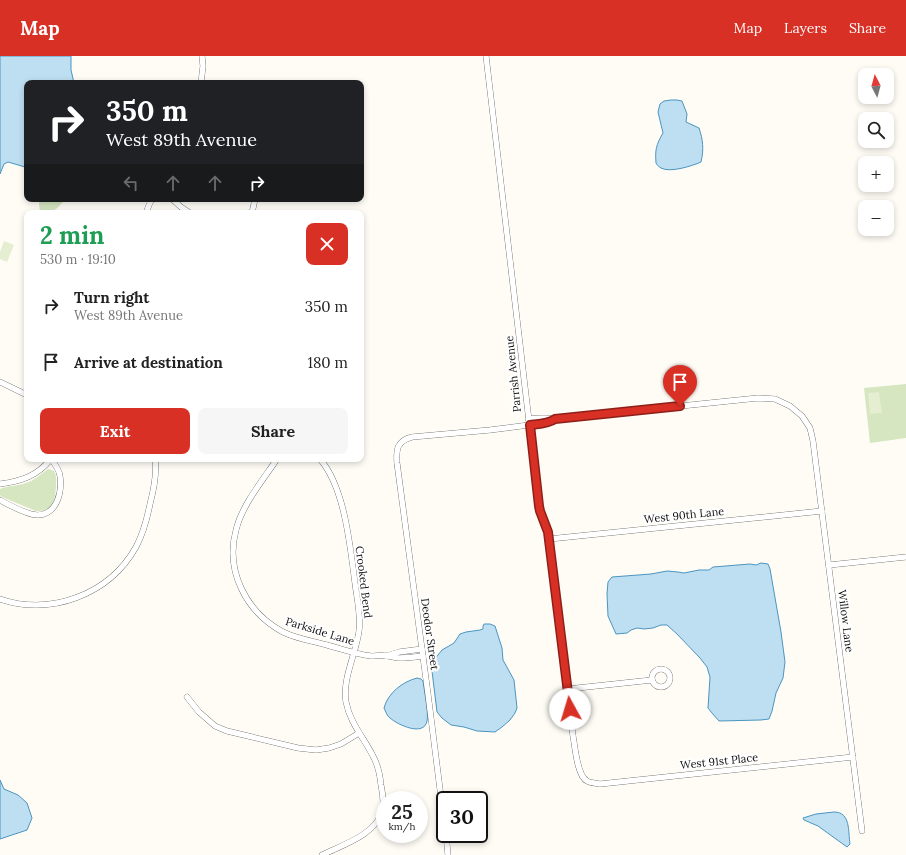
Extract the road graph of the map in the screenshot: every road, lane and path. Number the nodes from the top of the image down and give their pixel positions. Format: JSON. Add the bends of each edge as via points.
{"nodes":[{"id":1,"x":202,"y":56,"type":"edge"},
{"id":2,"x":486,"y":56,"type":"edge"},
{"id":3,"x":201,"y":80,"type":"edge"},
{"id":4,"x":175,"y":202,"type":"edge"},
{"id":5,"x":186,"y":210,"type":"edge"},
{"id":6,"x":0,"y":382,"type":"edge"},
{"id":7,"x":24,"y":394,"type":"edge"},
{"id":8,"x":528,"y":419,"type":"junction"},
{"id":9,"x":555,"y":419,"type":"junction"},
{"id":10,"x":530,"y":425,"type":"junction"},
{"id":11,"x":48,"y":462,"type":"edge"},
{"id":12,"x":53,"y":462,"type":"edge"},
{"id":13,"x":155,"y":462,"type":"edge"},
{"id":14,"x":275,"y":462,"type":"edge"},
{"id":15,"x":322,"y":462,"type":"edge"},
{"id":16,"x":0,"y":484,"type":"edge"},
{"id":17,"x":0,"y":500,"type":"edge"},
{"id":18,"x":822,"y":511,"type":"junction"},
{"id":19,"x":549,"y":539,"type":"junction"},
{"id":20,"x":906,"y":557,"type":"edge"},
{"id":21,"x":829,"y":565,"type":"junction"},
{"id":22,"x":0,"y":599,"type":"edge"},
{"id":23,"x":422,"y":649,"type":"junction"},
{"id":24,"x":354,"y":652,"type":"junction"},
{"id":25,"x":386,"y":656,"type":"junction"},
{"id":26,"x":423,"y":656,"type":"junction"},
{"id":27,"x":652,"y":680,"type":"dead end"},
{"id":28,"x":568,"y":689,"type":"junction"},
{"id":29,"x":187,"y":697,"type":"dead end"},
{"id":30,"x":359,"y":733,"type":"junction"},
{"id":31,"x":853,"y":757,"type":"junction"},
{"id":32,"x":587,"y":782,"type":"joint"},
{"id":33,"x":440,"y":791,"type":"edge"},
{"id":34,"x":862,"y":831,"type":"dead end"},
{"id":35,"x":447,"y":843,"type":"edge"},
{"id":36,"x":322,"y":855,"type":"edge"},
{"id":37,"x":448,"y":855,"type":"edge"}],
"edges":[{"from":1,"to":3,"type":"street"},
{"from":2,"to":8,"type":"street","name":"Parrish Avenue"},
{"from":4,"to":5,"type":"street"},
{"from":6,"to":7,"type":"street"},
{"from":8,"to":9,"type":"street"},
{"from":8,"to":10,"type":"street","name":"Parrish Avenue"},
{"from":9,"to":10,"type":"street","via":[[544,424]]},
{"from":9,"to":18,"type":"street","name":"Willow Lane","via":[[758,398],[775,399],[790,406],[802,416],[810,428]]},
{"from":10,"to":19,"type":"street","name":"Parrish Avenue","via":[[539,506]]},
{"from":10,"to":23,"type":"street","name":"Deodor Street","via":[[412,437],[407,438],[398,447],[397,463]]},
{"from":11,"to":16,"type":"street","via":[[28,478]]},
{"from":12,"to":17,"type":"street","via":[[60,481],[58,499],[50,511],[36,515]]},
{"from":13,"to":22,"type":"street","via":[[154,487],[141,536],[129,558],[114,575],[92,591],[59,603],[30,605]]},
{"from":14,"to":24,"type":"street","name":"Parkside Lane","via":[[237,524],[233,553],[238,583],[252,607],[274,627],[296,637]]},
{"from":15,"to":24,"type":"street","name":"Crooked Bend","via":[[335,484],[350,548],[360,620]]},
{"from":18,"to":19,"type":"street","name":"West 90th Lane"},
{"from":18,"to":21,"type":"street","name":"Willow Lane"},
{"from":19,"to":28,"type":"street","name":"Parrish Avenue"},
{"from":20,"to":21,"type":"street"},
{"from":21,"to":31,"type":"street","name":"Willow Lane"},
{"from":23,"to":25,"type":"street","name":"Parkside Lane"},
{"from":23,"to":26,"type":"street","name":"Deodor Street"},
{"from":24,"to":25,"type":"street","name":"Parkside Lane"},
{"from":24,"to":30,"type":"street","name":"Crooked Bend","via":[[345,698],[349,714]]},
{"from":25,"to":26,"type":"street","name":"Parkside Lane"},
{"from":26,"to":33,"type":"street","name":"Deodor Street"},
{"from":27,"to":28,"type":"street"},
{"from":28,"to":32,"type":"street","name":"Parrish Avenue","via":[[578,762],[581,775]]},
{"from":29,"to":30,"type":"street","via":[[202,715],[218,727],[298,748],[328,748],[341,744]]},
{"from":30,"to":36,"type":"street","name":"Crooked Bend","via":[[374,756],[379,770],[384,804],[382,813],[370,830]]},
{"from":31,"to":32,"type":"street","name":"West 91st Place","via":[[600,784]]},
{"from":31,"to":34,"type":"street","name":"Willow Lane"},
{"from":35,"to":37,"type":"street"}]}
